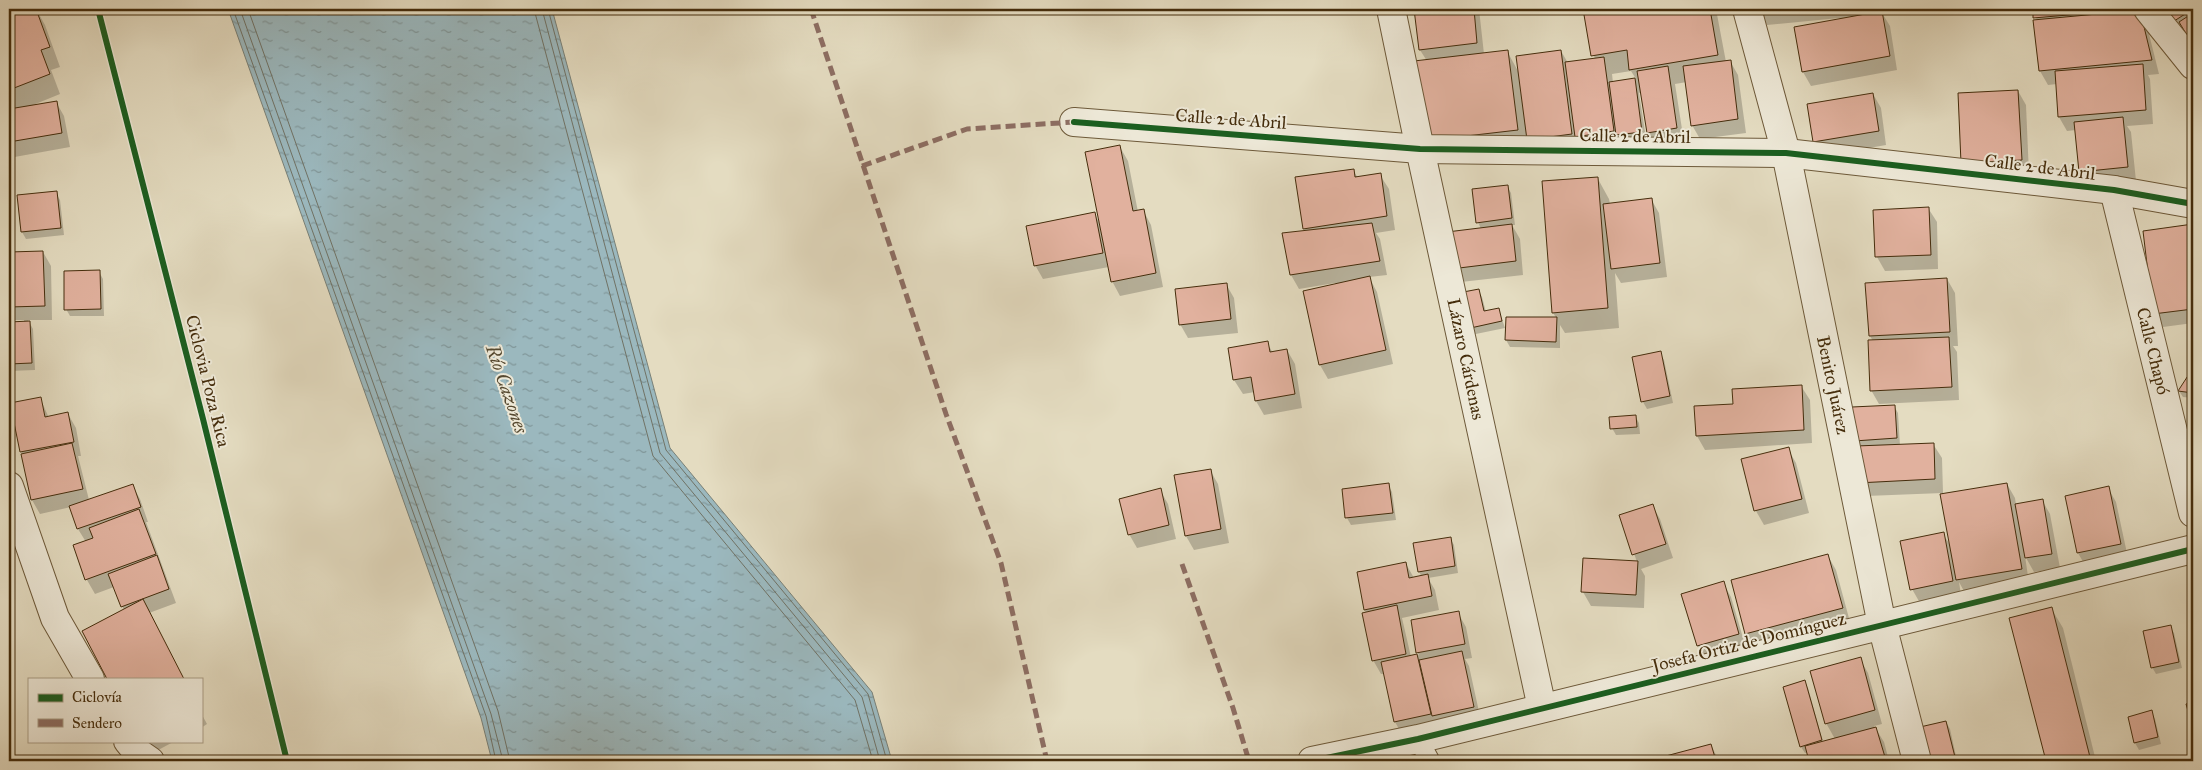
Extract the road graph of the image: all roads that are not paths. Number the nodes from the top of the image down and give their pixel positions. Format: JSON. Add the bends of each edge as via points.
{"nodes":[{"id":1,"x":1391,"y":9,"type":"edge"},
{"id":2,"x":1747,"y":9,"type":"edge"},
{"id":3,"x":2148,"y":9,"type":"edge"},
{"id":4,"x":2193,"y":65,"type":"edge"},
{"id":5,"x":1074,"y":122,"type":"dead end"},
{"id":6,"x":1420,"y":149,"type":"junction"},
{"id":7,"x":1786,"y":153,"type":"junction"},
{"id":8,"x":2114,"y":190,"type":"junction"},
{"id":9,"x":2193,"y":204,"type":"edge"},
{"id":10,"x":9,"y":486,"type":"edge"},
{"id":11,"x":2193,"y":513,"type":"edge"},
{"id":12,"x":2193,"y":549,"type":"edge"},
{"id":13,"x":1882,"y":625,"type":"junction"},
{"id":14,"x":89,"y":678,"type":"edge"},
{"id":15,"x":1542,"y":708,"type":"junction"},
{"id":16,"x":129,"y":742,"type":"edge"},
{"id":17,"x":1424,"y":750,"type":"edge"},
{"id":18,"x":150,"y":761,"type":"edge"},
{"id":19,"x":1312,"y":761,"type":"edge"},
{"id":20,"x":1917,"y":761,"type":"edge"}],
"edges":[{"from":1,"to":6,"type":"street","name":"Lázaro Cárdenas"},
{"from":2,"to":7,"type":"street","name":"Benito Juárez"},
{"from":3,"to":4,"type":"street"},
{"from":5,"to":6,"type":"street","name":"Calle 2 de Abril"},
{"from":6,"to":7,"type":"street","name":"Calle 2 de Abril"},
{"from":6,"to":15,"type":"street","name":"Lázaro Cárdenas"},
{"from":7,"to":8,"type":"street","name":"Calle 2 de Abril"},
{"from":7,"to":13,"type":"street","name":"Benito Juárez"},
{"from":8,"to":9,"type":"street","name":"Calle 2 de Abril"},
{"from":8,"to":11,"type":"street","name":"Calle Chapó"},
{"from":10,"to":14,"type":"street","via":[[55,618]]},
{"from":12,"to":13,"type":"street","name":"Josefa Ortiz de Domínguez"},
{"from":13,"to":15,"type":"street","name":"Josefa Ortiz de Domínguez"},
{"from":13,"to":20,"type":"street","name":"Benito Juárez"},
{"from":15,"to":17,"type":"street","name":"Josefa Ortiz de Domínguez"},
{"from":16,"to":18,"type":"street"},
{"from":17,"to":19,"type":"street","name":"Josefa Ortiz de Domínguez"}]}
